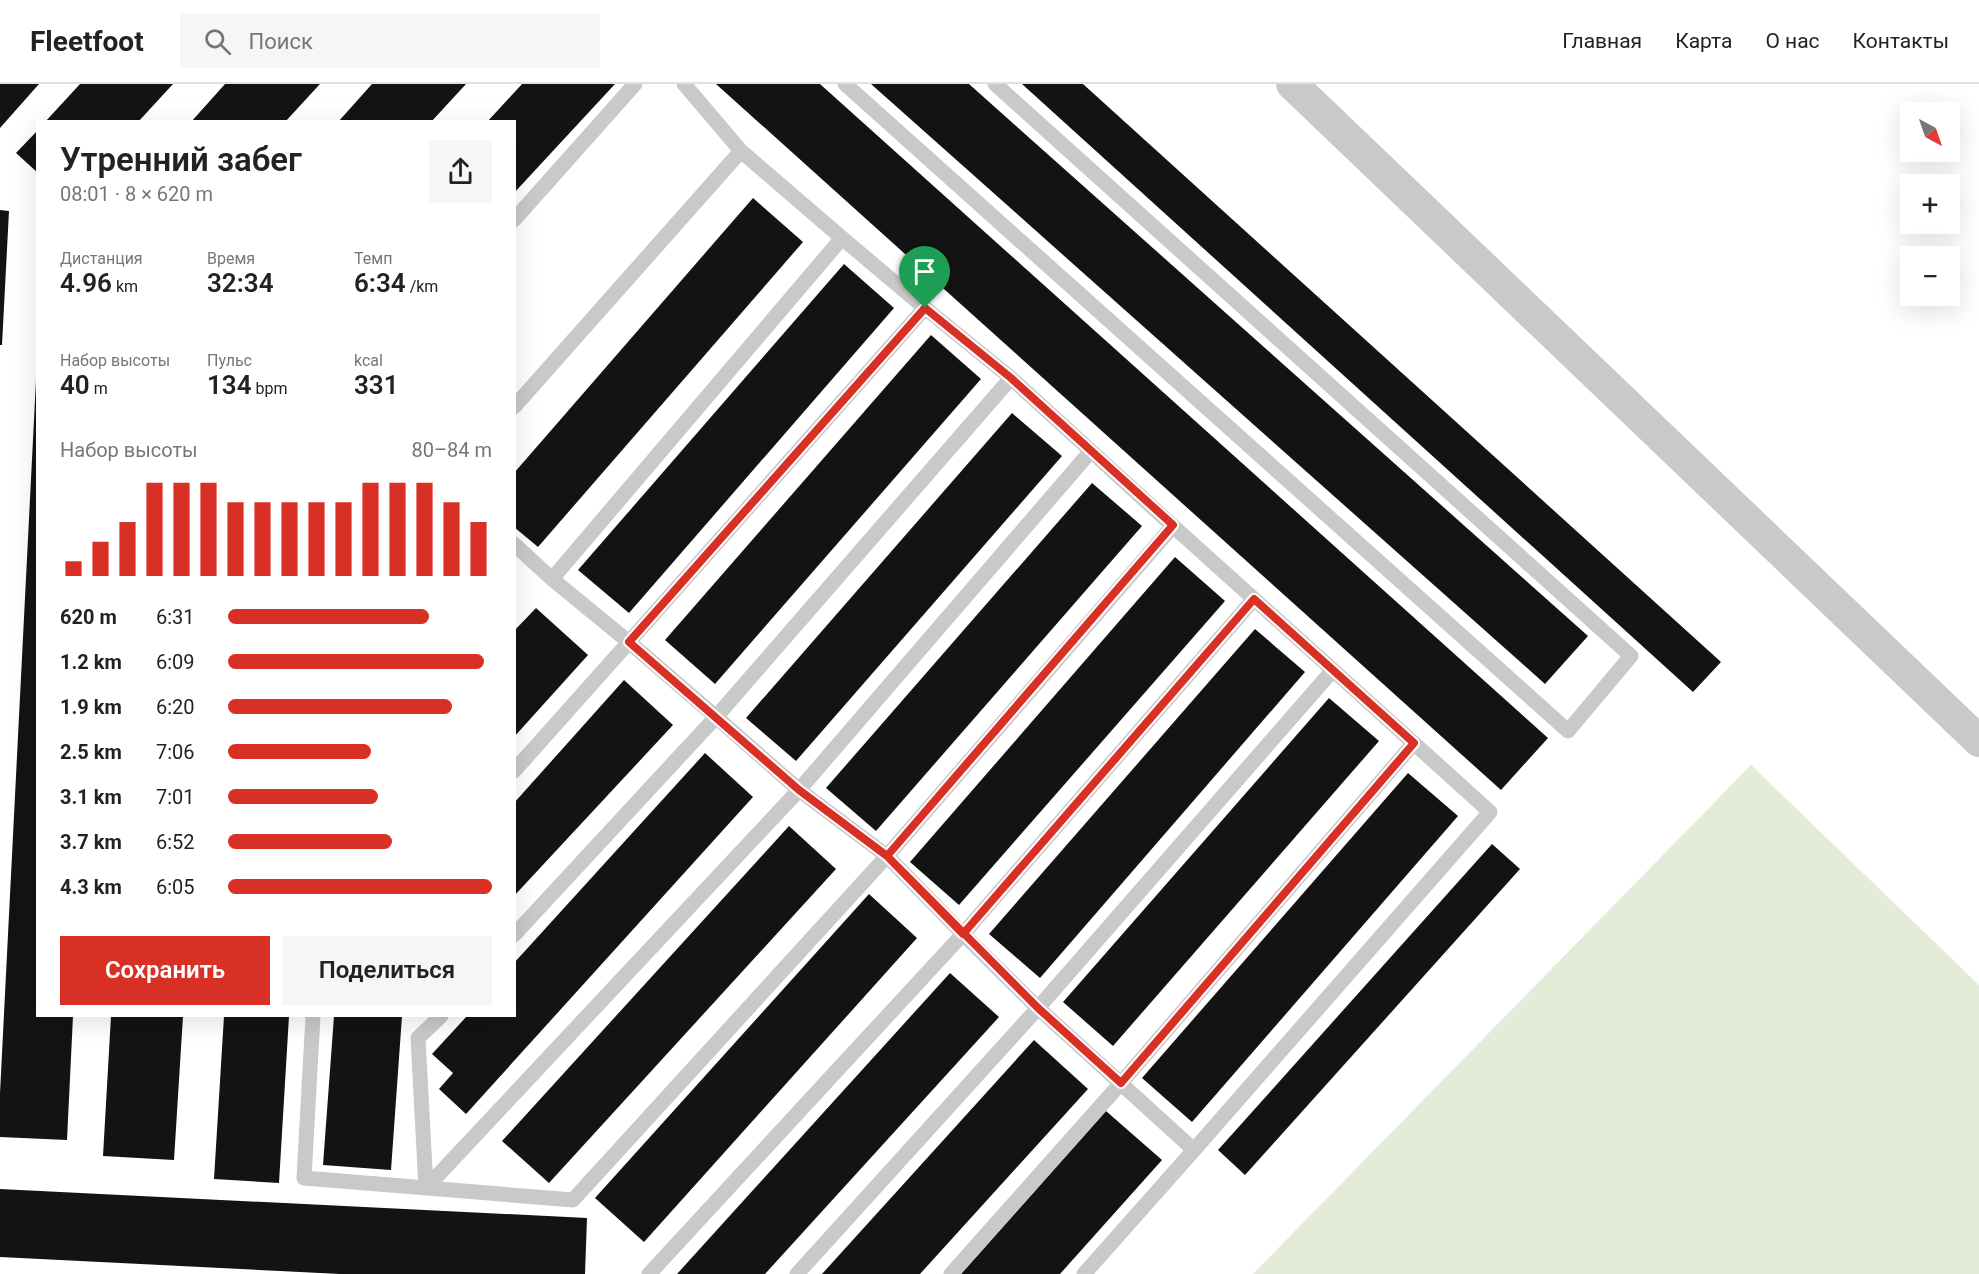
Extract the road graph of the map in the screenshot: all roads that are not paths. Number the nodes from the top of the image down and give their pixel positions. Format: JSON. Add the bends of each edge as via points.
{"nodes":[{"id":1,"x":635,"y":84,"type":"edge"},
{"id":2,"x":684,"y":84,"type":"edge"},
{"id":3,"x":845,"y":84,"type":"edge"},
{"id":4,"x":995,"y":84,"type":"edge"},
{"id":5,"x":1292,"y":84,"type":"edge"},
{"id":6,"x":741,"y":151,"type":"junction"},
{"id":7,"x":516,"y":218,"type":"edge"},
{"id":8,"x":843,"y":238,"type":"junction"},
{"id":9,"x":925,"y":308,"type":"junction"},
{"id":10,"x":1011,"y":378,"type":"junction"},
{"id":11,"x":516,"y":405,"type":"edge"},
{"id":12,"x":1091,"y":451,"type":"junction"},
{"id":13,"x":1173,"y":525,"type":"junction"},
{"id":14,"x":516,"y":546,"type":"edge"},
{"id":15,"x":552,"y":579,"type":"junction"},
{"id":16,"x":1254,"y":599,"type":"junction"},
{"id":17,"x":629,"y":642,"type":"junction"},
{"id":18,"x":1333,"y":670,"type":"junction"},
{"id":19,"x":716,"y":717,"type":"junction"},
{"id":20,"x":1979,"y":741,"type":"edge"},
{"id":21,"x":1414,"y":743,"type":"junction"},
{"id":22,"x":516,"y":769,"type":"edge"},
{"id":23,"x":799,"y":790,"type":"junction"},
{"id":24,"x":887,"y":856,"type":"junction"},
{"id":25,"x":516,"y":933,"type":"edge"},
{"id":26,"x":963,"y":934,"type":"junction"},
{"id":27,"x":1038,"y":1008,"type":"junction"},
{"id":28,"x":313,"y":1017,"type":"edge"},
{"id":29,"x":440,"y":1017,"type":"edge"},
{"id":30,"x":1121,"y":1083,"type":"junction"},
{"id":31,"x":1194,"y":1150,"type":"junction"},
{"id":32,"x":426,"y":1188,"type":"junction"},
{"id":33,"x":649,"y":1274,"type":"edge"},
{"id":34,"x":797,"y":1274,"type":"edge"},
{"id":35,"x":951,"y":1274,"type":"edge"},
{"id":36,"x":1084,"y":1274,"type":"edge"}],
"edges":[{"from":1,"to":7,"type":"lane"},
{"from":2,"to":6,"type":"lane"},
{"from":3,"to":4,"type":"lane","via":[[1568,731],[1631,656]]},
{"from":5,"to":20,"type":"street"},
{"from":6,"to":8,"type":"lane"},
{"from":6,"to":11,"type":"lane"},
{"from":8,"to":9,"type":"lane"},
{"from":8,"to":15,"type":"lane"},
{"from":9,"to":10,"type":"lane"},
{"from":9,"to":17,"type":"lane"},
{"from":10,"to":12,"type":"lane"},
{"from":10,"to":19,"type":"lane"},
{"from":12,"to":13,"type":"lane"},
{"from":12,"to":23,"type":"lane"},
{"from":13,"to":16,"type":"lane"},
{"from":13,"to":24,"type":"lane"},
{"from":14,"to":15,"type":"lane"},
{"from":15,"to":17,"type":"lane"},
{"from":16,"to":18,"type":"lane"},
{"from":16,"to":26,"type":"lane"},
{"from":17,"to":19,"type":"lane"},
{"from":17,"to":22,"type":"lane"},
{"from":18,"to":21,"type":"lane"},
{"from":18,"to":27,"type":"lane"},
{"from":19,"to":23,"type":"lane"},
{"from":19,"to":25,"type":"lane"},
{"from":21,"to":30,"type":"lane"},
{"from":21,"to":31,"type":"lane","via":[[1490,812]]},
{"from":23,"to":24,"type":"lane"},
{"from":23,"to":32,"type":"lane"},
{"from":24,"to":26,"type":"lane"},
{"from":24,"to":32,"type":"lane","via":[[573,1200]]},
{"from":26,"to":27,"type":"lane"},
{"from":26,"to":33,"type":"lane"},
{"from":27,"to":30,"type":"lane"},
{"from":27,"to":34,"type":"lane"},
{"from":28,"to":32,"type":"lane","via":[[304,1178]]},
{"from":29,"to":32,"type":"lane","via":[[418,1038]]},
{"from":30,"to":31,"type":"lane"},
{"from":30,"to":35,"type":"lane"},
{"from":31,"to":36,"type":"lane"}]}
